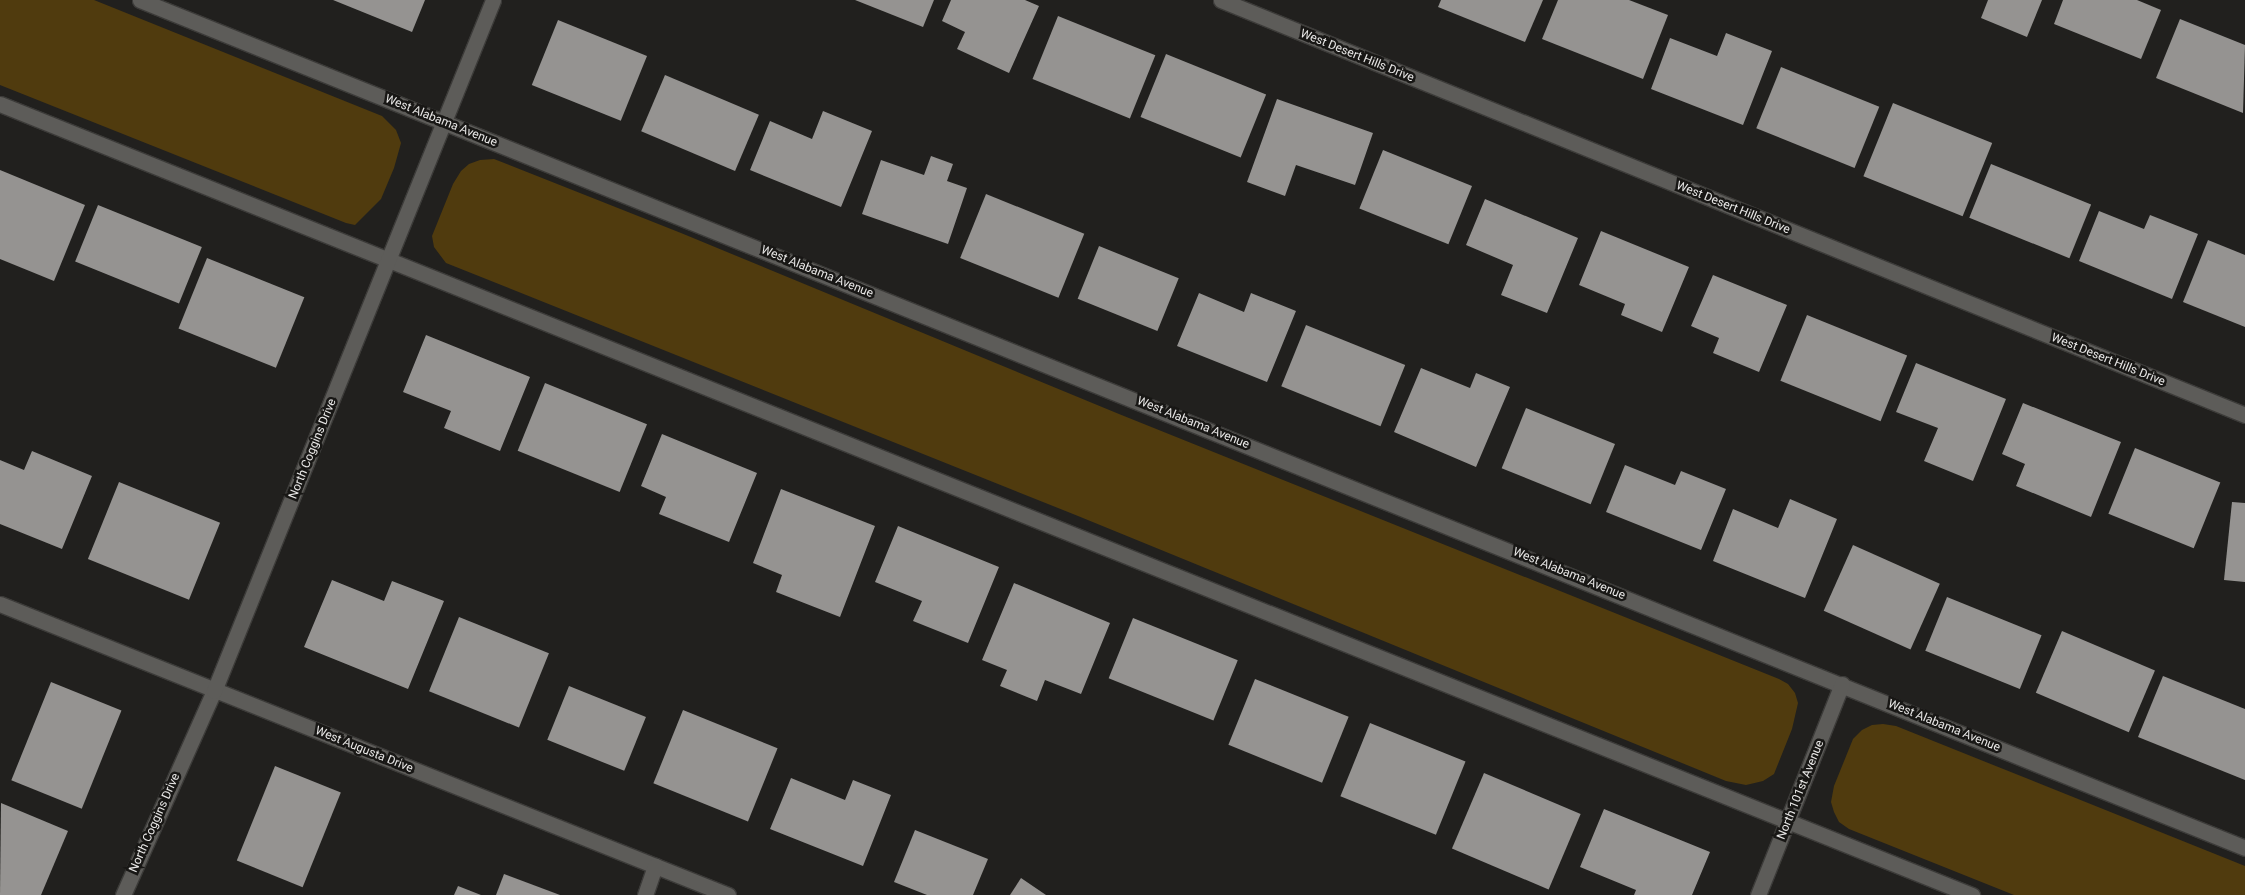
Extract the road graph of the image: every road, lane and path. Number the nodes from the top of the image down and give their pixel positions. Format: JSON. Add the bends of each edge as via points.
{"nodes":[{"id":1,"x":140,"y":0,"type":"edge"},
{"id":2,"x":494,"y":0,"type":"edge"},
{"id":3,"x":1221,"y":0,"type":"edge"},
{"id":4,"x":0,"y":104,"type":"edge"},
{"id":5,"x":445,"y":123,"type":"junction"},
{"id":6,"x":390,"y":260,"type":"junction"},
{"id":7,"x":2245,"y":415,"type":"edge"},
{"id":8,"x":0,"y":604,"type":"edge"},
{"id":9,"x":1842,"y":684,"type":"junction"},
{"id":10,"x":214,"y":691,"type":"junction"},
{"id":11,"x":1789,"y":821,"type":"junction"},
{"id":12,"x":2245,"y":848,"type":"edge"},
{"id":13,"x":655,"y":866,"type":"junction"},
{"id":14,"x":123,"y":895,"type":"edge"},
{"id":15,"x":645,"y":895,"type":"edge"},
{"id":16,"x":728,"y":895,"type":"edge"},
{"id":17,"x":1758,"y":895,"type":"edge"},
{"id":18,"x":1972,"y":895,"type":"edge"}],
"edges":[{"from":1,"to":5,"type":"street","name":"West Alabama Avenue"},
{"from":2,"to":5,"type":"street","name":"North Coggins Drive"},
{"from":3,"to":7,"type":"street","name":"West Desert Hills Drive"},
{"from":4,"to":6,"type":"street"},
{"from":5,"to":6,"type":"street","name":"North Coggins Drive"},
{"from":5,"to":9,"type":"street","name":"West Alabama Avenue"},
{"from":6,"to":10,"type":"street","name":"North Coggins Drive"},
{"from":6,"to":11,"type":"street"},
{"from":8,"to":10,"type":"street","name":"West Augusta Drive"},
{"from":9,"to":11,"type":"street","name":"North 101st Avenue"},
{"from":9,"to":12,"type":"street","name":"West Alabama Avenue"},
{"from":10,"to":13,"type":"street","name":"West Augusta Drive"},
{"from":10,"to":14,"type":"street","name":"North Coggins Drive"},
{"from":11,"to":17,"type":"street","name":"North 101st Avenue"},
{"from":11,"to":18,"type":"street"},
{"from":13,"to":15,"type":"street"},
{"from":13,"to":16,"type":"street","name":"West Augusta Drive"}]}
